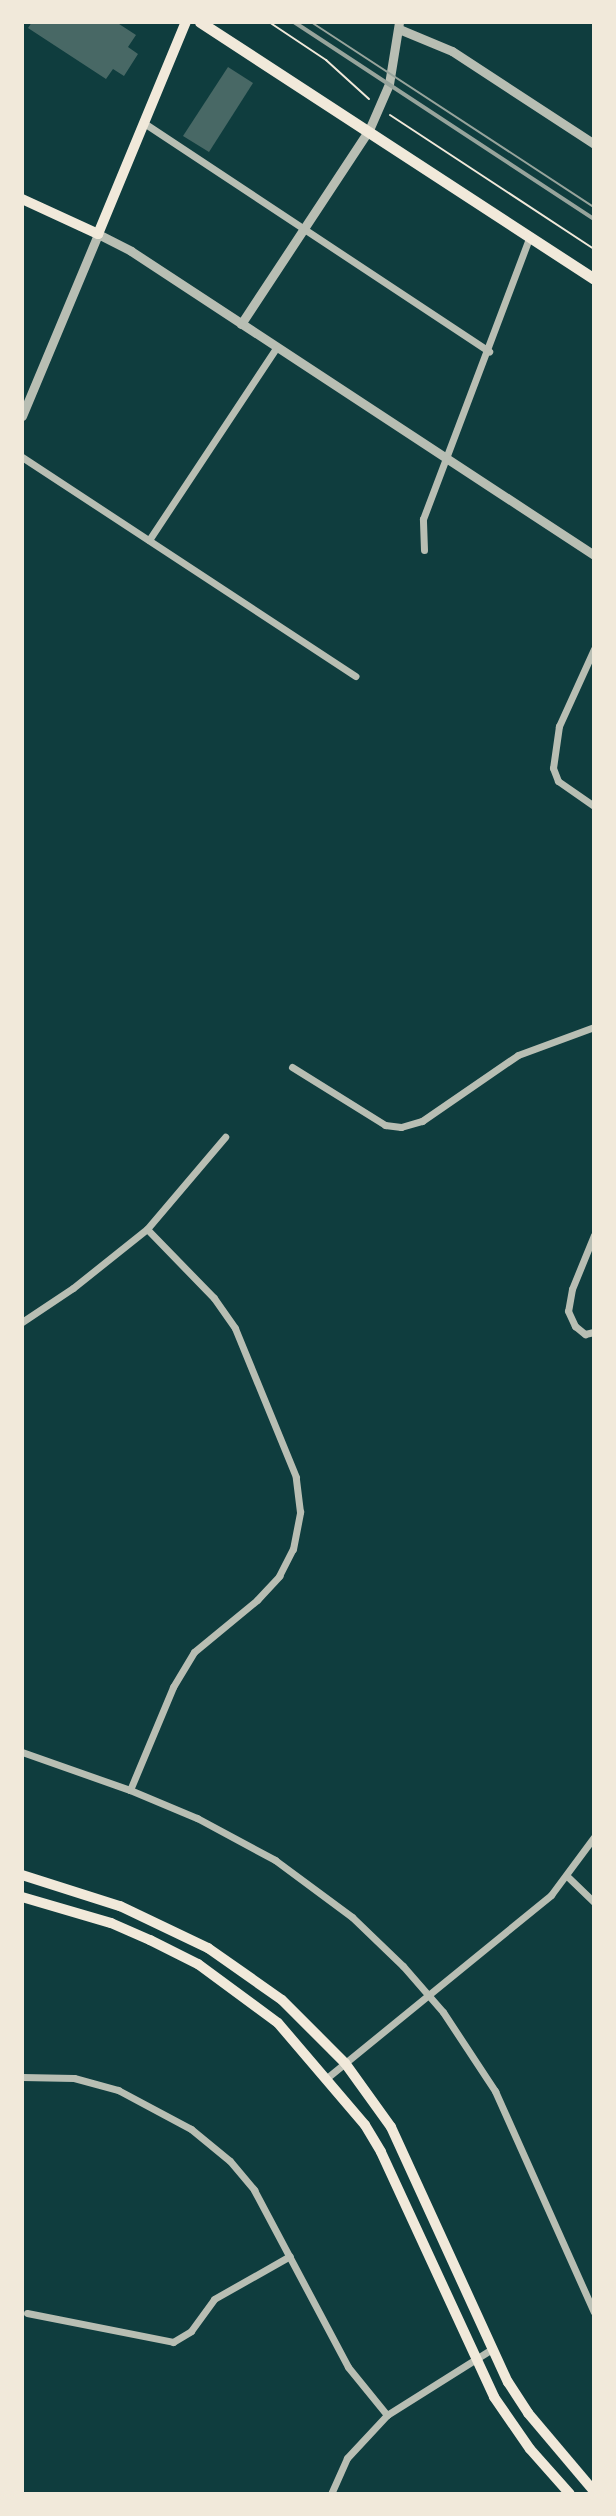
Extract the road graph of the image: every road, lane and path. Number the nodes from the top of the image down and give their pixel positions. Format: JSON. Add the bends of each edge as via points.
{"nodes":[{"id":1,"x":186,"y":22,"type":"edge"},
{"id":2,"x":200,"y":22,"type":"edge"},
{"id":3,"x":269,"y":22,"type":"edge"},
{"id":4,"x":399,"y":25,"type":"edge"},
{"id":5,"x":379,"y":107,"type":"junction"},
{"id":6,"x":144,"y":123,"type":"junction"},
{"id":7,"x":369,"y":130,"type":"junction"},
{"id":8,"x":594,"y":144,"type":"edge"},
{"id":9,"x":22,"y":199,"type":"edge"},
{"id":10,"x":305,"y":230,"type":"junction"},
{"id":11,"x":98,"y":234,"type":"junction"},
{"id":12,"x":530,"y":236,"type":"junction"},
{"id":13,"x":594,"y":249,"type":"edge"},
{"id":14,"x":594,"y":279,"type":"edge"},
{"id":15,"x":241,"y":324,"type":"junction"},
{"id":16,"x":276,"y":348,"type":"junction"},
{"id":17,"x":489,"y":351,"type":"junction"},
{"id":18,"x":22,"y":416,"type":"edge"},
{"id":19,"x":22,"y":457,"type":"edge"},
{"id":20,"x":447,"y":460,"type":"junction"},
{"id":21,"x":149,"y":540,"type":"junction"},
{"id":22,"x":424,"y":550,"type":"dead end"},
{"id":23,"x":594,"y":555,"type":"edge"},
{"id":24,"x":594,"y":649,"type":"edge"},
{"id":25,"x":355,"y":676,"type":"dead end"},
{"id":26,"x":594,"y":806,"type":"edge"},
{"id":27,"x":594,"y":1027,"type":"edge"},
{"id":28,"x":292,"y":1067,"type":"dead end"},
{"id":29,"x":225,"y":1137,"type":"dead end"},
{"id":30,"x":147,"y":1229,"type":"junction"},
{"id":31,"x":594,"y":1235,"type":"edge"},
{"id":32,"x":22,"y":1322,"type":"edge"},
{"id":33,"x":594,"y":1332,"type":"edge"},
{"id":34,"x":22,"y":1752,"type":"edge"},
{"id":35,"x":130,"y":1790,"type":"junction"},
{"id":36,"x":594,"y":1837,"type":"edge"},
{"id":37,"x":22,"y":1875,"type":"edge"},
{"id":38,"x":568,"y":1877,"type":"junction"},
{"id":39,"x":22,"y":1897,"type":"edge"},
{"id":40,"x":594,"y":1902,"type":"edge"},
{"id":41,"x":428,"y":1994,"type":"junction"},
{"id":42,"x":345,"y":2063,"type":"junction"},
{"id":43,"x":22,"y":2077,"type":"edge"},
{"id":44,"x":328,"y":2077,"type":"junction"},
{"id":45,"x":290,"y":2256,"type":"junction"},
{"id":46,"x":594,"y":2312,"type":"edge"},
{"id":47,"x":27,"y":2313,"type":"dead end"},
{"id":48,"x":492,"y":2349,"type":"junction"},
{"id":49,"x":474,"y":2358,"type":"junction"},
{"id":50,"x":387,"y":2415,"type":"junction"},
{"id":51,"x":594,"y":2491,"type":"edge"},
{"id":52,"x":331,"y":2494,"type":"edge"},
{"id":53,"x":570,"y":2494,"type":"edge"}],
"edges":[{"from":1,"to":6,"type":"main road"},
{"from":2,"to":7,"type":"main road"},
{"from":3,"to":5,"type":"path","via":[[326,60]]},
{"from":4,"to":5,"type":"street","via":[[389,84]]},
{"from":4,"to":8,"type":"street","via":[[452,51]]},
{"from":5,"to":7,"type":"street"},
{"from":5,"to":13,"type":"path"},
{"from":6,"to":10,"type":"street"},
{"from":6,"to":11,"type":"main road"},
{"from":7,"to":10,"type":"street"},
{"from":7,"to":12,"type":"main road"},
{"from":9,"to":11,"type":"main road"},
{"from":10,"to":15,"type":"street"},
{"from":10,"to":17,"type":"street"},
{"from":11,"to":15,"type":"street"},
{"from":11,"to":18,"type":"street"},
{"from":12,"to":14,"type":"main road"},
{"from":12,"to":17,"type":"street"},
{"from":15,"to":16,"type":"street"},
{"from":16,"to":20,"type":"street"},
{"from":16,"to":21,"type":"street"},
{"from":17,"to":20,"type":"street"},
{"from":19,"to":21,"type":"street"},
{"from":20,"to":22,"type":"street","via":[[423,519]]},
{"from":20,"to":23,"type":"street"},
{"from":21,"to":25,"type":"street"},
{"from":24,"to":26,"type":"street","via":[[559,726],[553,768],[558,781]]},
{"from":27,"to":28,"type":"street","via":[[518,1055],[422,1121],[401,1127],[385,1125]]},
{"from":29,"to":30,"type":"street"},
{"from":30,"to":32,"type":"street"},
{"from":30,"to":35,"type":"street","via":[[214,1298],[235,1328],[296,1477],[300,1512],[293,1549],[279,1576],[194,1652],[173,1687]]},
{"from":31,"to":33,"type":"street","via":[[568,1311],[575,1326],[585,1334]]},
{"from":34,"to":35,"type":"street"},
{"from":35,"to":41,"type":"street","via":[[275,1860],[352,1917]]},
{"from":36,"to":38,"type":"street"},
{"from":37,"to":42,"type":"main road","via":[[120,1906],[208,1948],[282,2000]]},
{"from":38,"to":40,"type":"street"},
{"from":38,"to":41,"type":"street"},
{"from":39,"to":44,"type":"main road","via":[[111,1923],[198,1964],[278,2023]]},
{"from":41,"to":42,"type":"street"},
{"from":41,"to":46,"type":"street","via":[[495,2091]]},
{"from":42,"to":44,"type":"street"},
{"from":42,"to":48,"type":"main road","via":[[391,2127]]},
{"from":43,"to":45,"type":"street","via":[[74,2078],[118,2090],[191,2129],[230,2161],[254,2190]]},
{"from":44,"to":49,"type":"main road","via":[[381,2152]]},
{"from":45,"to":47,"type":"street","via":[[214,2299],[191,2331],[173,2342]]},
{"from":45,"to":50,"type":"street","via":[[348,2367]]},
{"from":48,"to":49,"type":"street"},
{"from":48,"to":51,"type":"main road","via":[[528,2413]]},
{"from":49,"to":50,"type":"street"},
{"from":49,"to":53,"type":"main road","via":[[510,2423]]},
{"from":50,"to":52,"type":"street","via":[[347,2458]]}]}
